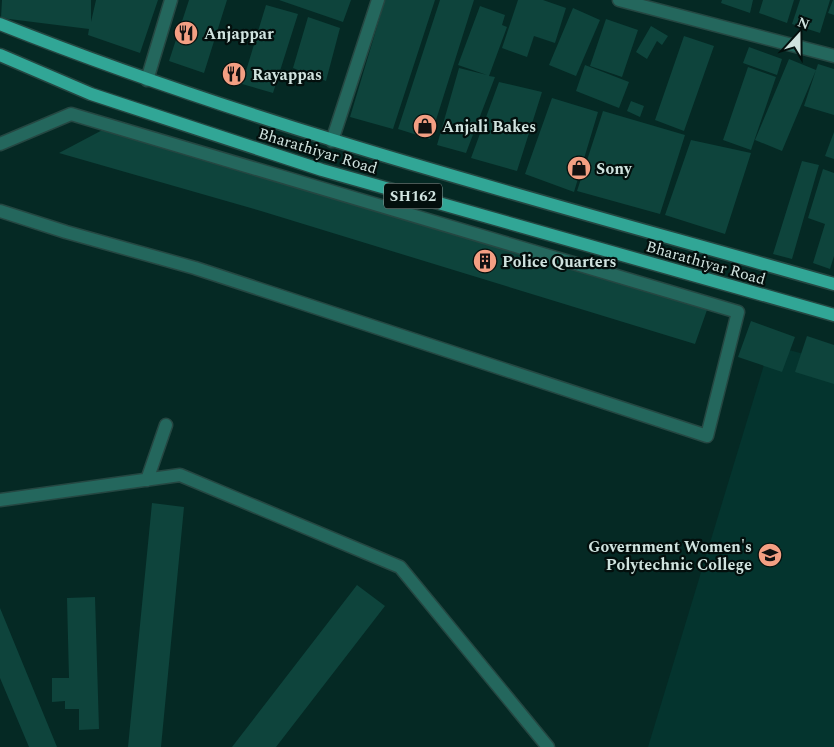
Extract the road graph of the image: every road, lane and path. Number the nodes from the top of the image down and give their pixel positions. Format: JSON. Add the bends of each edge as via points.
{"nodes":[{"id":1,"x":171,"y":0,"type":"edge"},
{"id":2,"x":378,"y":0,"type":"edge"},
{"id":3,"x":619,"y":0,"type":"edge"},
{"id":4,"x":0,"y":24,"type":"edge"},
{"id":5,"x":0,"y":55,"type":"edge"},
{"id":6,"x":834,"y":56,"type":"edge"},
{"id":7,"x":147,"y":80,"type":"junction"},
{"id":8,"x":332,"y":141,"type":"junction"},
{"id":9,"x":0,"y":144,"type":"edge"},
{"id":10,"x":0,"y":211,"type":"edge"},
{"id":11,"x":834,"y":284,"type":"edge"},
{"id":12,"x":834,"y":315,"type":"edge"},
{"id":13,"x":166,"y":426,"type":"dead end"},
{"id":14,"x":148,"y":480,"type":"junction"},
{"id":15,"x":0,"y":500,"type":"edge"},
{"id":16,"x":548,"y":747,"type":"edge"}],
"edges":[{"from":1,"to":7,"type":"street"},
{"from":2,"to":8,"type":"street"},
{"from":3,"to":6,"type":"street"},
{"from":4,"to":7,"type":"main road","name":"Bharathiyar Road","number":"SH162"},
{"from":5,"to":12,"type":"main road","name":"Bharathiyar Road","number":"SH162","via":[[91,94],[322,170]]},
{"from":7,"to":8,"type":"main road","name":"Bharathiyar Road","number":"SH162"},
{"from":8,"to":11,"type":"main road","name":"Bharathiyar Road","number":"SH162"},
{"from":9,"to":10,"type":"street","via":[[71,114],[738,312],[707,436],[195,268]]},
{"from":13,"to":14,"type":"street"},
{"from":14,"to":15,"type":"street"},
{"from":14,"to":16,"type":"street","via":[[180,475],[400,567]]}]}
